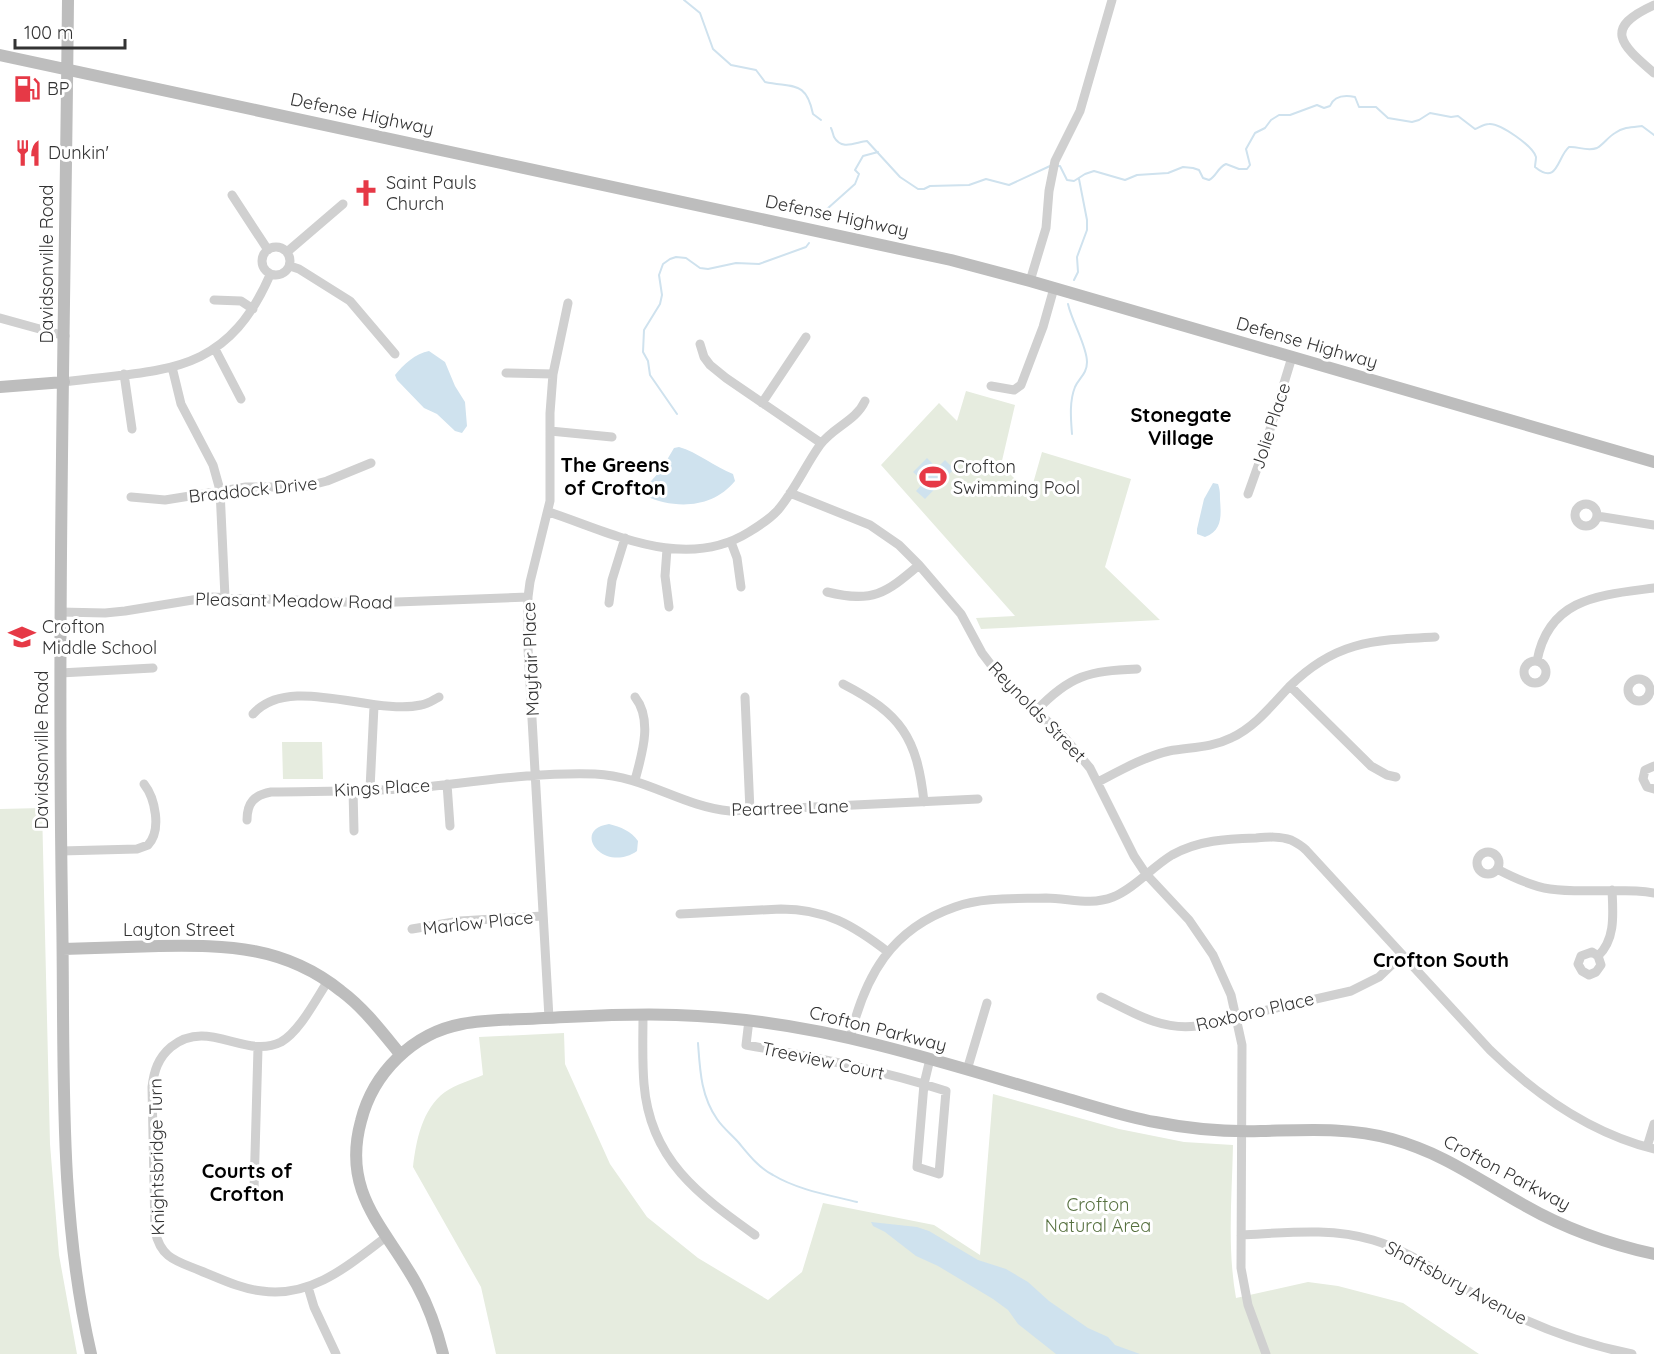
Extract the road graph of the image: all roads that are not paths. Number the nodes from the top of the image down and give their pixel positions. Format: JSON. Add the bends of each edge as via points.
{"nodes":[{"id":1,"x":68,"y":0,"type":"edge"},
{"id":2,"x":1112,"y":0,"type":"edge"},
{"id":3,"x":1654,"y":4,"type":"edge"},
{"id":4,"x":0,"y":55,"type":"edge"},
{"id":5,"x":68,"y":69,"type":"junction"},
{"id":6,"x":1654,"y":73,"type":"edge"},
{"id":7,"x":232,"y":195,"type":"dead end"},
{"id":8,"x":343,"y":204,"type":"dead end"},
{"id":9,"x":268,"y":249,"type":"junction"},
{"id":10,"x":287,"y":252,"type":"junction"},
{"id":11,"x":290,"y":266,"type":"junction"},
{"id":12,"x":270,"y":275,"type":"junction"},
{"id":13,"x":1030,"y":280,"type":"junction"},
{"id":14,"x":1054,"y":288,"type":"junction"},
{"id":15,"x":214,"y":300,"type":"dead end"},
{"id":16,"x":568,"y":303,"type":"dead end"},
{"id":17,"x":253,"y":309,"type":"junction"},
{"id":18,"x":0,"y":318,"type":"edge"},
{"id":19,"x":65,"y":336,"type":"junction"},
{"id":20,"x":806,"y":337,"type":"dead end"},
{"id":21,"x":700,"y":344,"type":"dead end"},
{"id":22,"x":215,"y":349,"type":"junction"},
{"id":23,"x":395,"y":354,"type":"dead end"},
{"id":24,"x":1292,"y":357,"type":"junction"},
{"id":25,"x":172,"y":367,"type":"junction"},
{"id":26,"x":506,"y":373,"type":"dead end"},
{"id":27,"x":124,"y":374,"type":"junction"},
{"id":28,"x":554,"y":374,"type":"junction"},
{"id":29,"x":64,"y":382,"type":"junction"},
{"id":30,"x":991,"y":386,"type":"dead end"},
{"id":31,"x":0,"y":387,"type":"edge"},
{"id":32,"x":241,"y":399,"type":"dead end"},
{"id":33,"x":865,"y":401,"type":"dead end"},
{"id":34,"x":762,"y":403,"type":"junction"},
{"id":35,"x":132,"y":429,"type":"dead end"},
{"id":36,"x":550,"y":431,"type":"junction"},
{"id":37,"x":612,"y":437,"type":"dead end"},
{"id":38,"x":821,"y":443,"type":"junction"},
{"id":39,"x":1654,"y":462,"type":"edge"},
{"id":40,"x":371,"y":463,"type":"dead end"},
{"id":41,"x":220,"y":490,"type":"junction"},
{"id":42,"x":790,"y":493,"type":"junction"},
{"id":43,"x":1248,"y":494,"type":"dead end"},
{"id":44,"x":131,"y":497,"type":"dead end"},
{"id":45,"x":549,"y":512,"type":"junction"},
{"id":46,"x":1597,"y":516,"type":"dead end"},
{"id":47,"x":1654,"y":525,"type":"edge"},
{"id":48,"x":625,"y":538,"type":"junction"},
{"id":49,"x":731,"y":542,"type":"junction"},
{"id":50,"x":667,"y":549,"type":"junction"},
{"id":51,"x":919,"y":565,"type":"junction"},
{"id":52,"x":741,"y":587,"type":"dead end"},
{"id":53,"x":1654,"y":588,"type":"edge"},
{"id":54,"x":827,"y":592,"type":"dead end"},
{"id":55,"x":225,"y":597,"type":"junction"},
{"id":56,"x":528,"y":597,"type":"junction"},
{"id":57,"x":609,"y":603,"type":"dead end"},
{"id":58,"x":669,"y":607,"type":"dead end"},
{"id":59,"x":60,"y":612,"type":"junction"},
{"id":60,"x":1435,"y":637,"type":"dead end"},
{"id":61,"x":1537,"y":661,"type":"dead end"},
{"id":62,"x":153,"y":668,"type":"dead end"},
{"id":63,"x":1137,"y":669,"type":"dead end"},
{"id":64,"x":60,"y":673,"type":"junction"},
{"id":65,"x":843,"y":684,"type":"dead end"},
{"id":66,"x":1290,"y":686,"type":"junction"},
{"id":67,"x":439,"y":697,"type":"dead end"},
{"id":68,"x":635,"y":697,"type":"dead end"},
{"id":69,"x":746,"y":697,"type":"dead end"},
{"id":70,"x":374,"y":706,"type":"junction"},
{"id":71,"x":1036,"y":711,"type":"junction"},
{"id":72,"x":253,"y":714,"type":"dead end"},
{"id":73,"x":1654,"y":766,"type":"edge"},
{"id":74,"x":536,"y":776,"type":"junction"},
{"id":75,"x":1396,"y":777,"type":"dead end"},
{"id":76,"x":635,"y":780,"type":"junction"},
{"id":77,"x":1098,"y":782,"type":"junction"},
{"id":78,"x":144,"y":784,"type":"dead end"},
{"id":79,"x":447,"y":784,"type":"junction"},
{"id":80,"x":370,"y":789,"type":"junction"},
{"id":81,"x":1654,"y":789,"type":"edge"},
{"id":82,"x":353,"y":790,"type":"junction"},
{"id":83,"x":978,"y":799,"type":"dead end"},
{"id":84,"x":924,"y":802,"type":"junction"},
{"id":85,"x":750,"y":811,"type":"junction"},
{"id":86,"x":247,"y":820,"type":"dead end"},
{"id":87,"x":450,"y":826,"type":"dead end"},
{"id":88,"x":354,"y":831,"type":"dead end"},
{"id":89,"x":61,"y":851,"type":"junction"},
{"id":90,"x":1497,"y":869,"type":"dead end"},
{"id":91,"x":1146,"y":874,"type":"junction"},
{"id":92,"x":1612,"y":890,"type":"junction"},
{"id":93,"x":1654,"y":892,"type":"edge"},
{"id":94,"x":680,"y":914,"type":"dead end"},
{"id":95,"x":543,"y":916,"type":"junction"},
{"id":96,"x":412,"y":929,"type":"dead end"},
{"id":97,"x":63,"y":949,"type":"junction"},
{"id":98,"x":888,"y":951,"type":"junction"},
{"id":99,"x":1402,"y":954,"type":"junction"},
{"id":100,"x":1598,"y":956,"type":"dead end"},
{"id":101,"x":328,"y":981,"type":"junction"},
{"id":102,"x":1101,"y":997,"type":"dead end"},
{"id":103,"x":987,"y":1003,"type":"dead end"},
{"id":104,"x":643,"y":1014,"type":"junction"},
{"id":105,"x":1237,"y":1017,"type":"junction"},
{"id":106,"x":549,"y":1018,"type":"junction"},
{"id":107,"x":749,"y":1020,"type":"junction"},
{"id":108,"x":850,"y":1038,"type":"junction"},
{"id":109,"x":258,"y":1048,"type":"junction"},
{"id":110,"x":400,"y":1054,"type":"junction"},
{"id":111,"x":930,"y":1059,"type":"junction"},
{"id":112,"x":967,"y":1070,"type":"junction"},
{"id":113,"x":924,"y":1084,"type":"junction"},
{"id":114,"x":1654,"y":1124,"type":"edge"},
{"id":115,"x":1242,"y":1131,"type":"junction"},
{"id":116,"x":1651,"y":1148,"type":"edge"},
{"id":117,"x":254,"y":1190,"type":"dead end"},
{"id":118,"x":755,"y":1235,"type":"dead end"},
{"id":119,"x":1241,"y":1235,"type":"junction"},
{"id":120,"x":386,"y":1237,"type":"junction"},
{"id":121,"x":1654,"y":1254,"type":"edge"},
{"id":122,"x":308,"y":1287,"type":"junction"},
{"id":123,"x":91,"y":1354,"type":"edge"},
{"id":124,"x":336,"y":1354,"type":"edge"},
{"id":125,"x":443,"y":1354,"type":"edge"},
{"id":126,"x":1266,"y":1354,"type":"edge"},
{"id":127,"x":1632,"y":1354,"type":"edge"}],
"edges":[{"from":1,"to":5,"type":"main road","name":"Davidsonville Road"},
{"from":2,"to":13,"type":"street","via":[[1080,111],[1053,171],[1046,228]]},
{"from":3,"to":6,"type":"street","via":[[1629,18],[1621,33],[1628,47]]},
{"from":4,"to":5,"type":"main road","name":"Defense Highway"},
{"from":5,"to":13,"type":"main road","name":"Defense Highway","via":[[904,249]]},
{"from":5,"to":19,"type":"main road","name":"Davidsonville Road"},
{"from":7,"to":9,"type":"street"},
{"from":8,"to":10,"type":"street"},
{"from":9,"to":10,"type":"street","via":[[277,247]]},
{"from":9,"to":12,"type":"street","via":[[262,264]]},
{"from":10,"to":11,"type":"street"},
{"from":11,"to":12,"type":"street","via":[[283,274]]},
{"from":11,"to":23,"type":"street","via":[[350,301]]},
{"from":12,"to":17,"type":"street"},
{"from":13,"to":14,"type":"main road","name":"Defense Highway"},
{"from":14,"to":24,"type":"main road","name":"Defense Highway"},
{"from":14,"to":30,"type":"street","via":[[1021,385],[1014,390]]},
{"from":15,"to":17,"type":"street","via":[[241,301]]},
{"from":16,"to":28,"type":"street","name":"Mayfair Place"},
{"from":17,"to":22,"type":"street"},
{"from":18,"to":19,"type":"street"},
{"from":19,"to":29,"type":"main road","name":"Davidsonville Road"},
{"from":20,"to":34,"type":"street"},
{"from":21,"to":34,"type":"street","via":[[710,365]]},
{"from":22,"to":25,"type":"street"},
{"from":22,"to":32,"type":"street"},
{"from":24,"to":39,"type":"main road","name":"Defense Highway"},
{"from":24,"to":43,"type":"street","name":"Jolie Place"},
{"from":25,"to":27,"type":"street"},
{"from":25,"to":41,"type":"street","via":[[181,405],[213,465]]},
{"from":26,"to":28,"type":"street"},
{"from":27,"to":29,"type":"street"},
{"from":27,"to":35,"type":"street"},
{"from":28,"to":36,"type":"street","name":"Mayfair Place"},
{"from":29,"to":31,"type":"main road"},
{"from":29,"to":59,"type":"main road","name":"Davidsonville Road"},
{"from":33,"to":38,"type":"street","via":[[855,415]]},
{"from":34,"to":38,"type":"street"},
{"from":36,"to":37,"type":"street"},
{"from":36,"to":45,"type":"street","name":"Mayfair Place"},
{"from":38,"to":42,"type":"street"},
{"from":40,"to":41,"type":"street","name":"Braddock Drive","via":[[304,487]]},
{"from":41,"to":44,"type":"street","name":"Braddock Drive","via":[[165,500]]},
{"from":41,"to":55,"type":"street"},
{"from":42,"to":49,"type":"street","via":[[762,524]]},
{"from":42,"to":51,"type":"street","name":"Reynolds Street","via":[[870,525]]},
{"from":45,"to":48,"type":"street"},
{"from":45,"to":56,"type":"street","name":"Mayfair Place"},
{"from":46,"to":47,"type":"street"},
{"from":48,"to":50,"type":"street"},
{"from":48,"to":57,"type":"street"},
{"from":49,"to":50,"type":"street","via":[[701,549]]},
{"from":49,"to":52,"type":"street"},
{"from":50,"to":58,"type":"street"},
{"from":51,"to":54,"type":"street","via":[[889,590],[873,596]]},
{"from":51,"to":71,"type":"street","name":"Reynolds Street","via":[[961,614],[989,664]]},
{"from":53,"to":61,"type":"street","via":[[1592,598],[1568,609],[1549,628]]},
{"from":55,"to":56,"type":"street","name":"Pleasant Meadow Road","via":[[370,603]]},
{"from":55,"to":59,"type":"street","name":"Pleasant Meadow Road","via":[[105,613]]},
{"from":56,"to":74,"type":"street","name":"Mayfair Place"},
{"from":59,"to":64,"type":"main road","name":"Davidsonville Road"},
{"from":60,"to":66,"type":"street","via":[[1355,645],[1328,656]]},
{"from":62,"to":64,"type":"street"},
{"from":63,"to":71,"type":"street","via":[[1082,676],[1056,691]]},
{"from":64,"to":89,"type":"main road","name":"Davidsonville Road"},
{"from":65,"to":84,"type":"street","via":[[879,704],[901,727],[918,764]]},
{"from":66,"to":75,"type":"street","via":[[1371,766]]},
{"from":66,"to":77,"type":"street","via":[[1258,720],[1234,737],[1204,748],[1158,754]]},
{"from":67,"to":70,"type":"street","via":[[419,706]]},
{"from":68,"to":76,"type":"street","via":[[645,724]]},
{"from":69,"to":85,"type":"street"},
{"from":70,"to":72,"type":"street","via":[[302,696],[272,700]]},
{"from":70,"to":80,"type":"street"},
{"from":71,"to":77,"type":"street","name":"Reynolds Street","via":[[1080,755]]},
{"from":73,"to":81,"type":"street","via":[[1643,775],[1645,784]]},
{"from":74,"to":76,"type":"street","name":"Peartree Lane","via":[[594,774]]},
{"from":74,"to":79,"type":"street","name":"Kings Place"},
{"from":74,"to":95,"type":"street","name":"Mayfair Place"},
{"from":76,"to":85,"type":"street","name":"Peartree Lane","via":[[704,807]]},
{"from":77,"to":91,"type":"street","name":"Reynolds Street"},
{"from":78,"to":89,"type":"street","via":[[154,803],[154,833],[148,845],[137,849]]},
{"from":79,"to":80,"type":"street","name":"Kings Place"},
{"from":79,"to":87,"type":"street"},
{"from":80,"to":82,"type":"street","name":"Kings Place"},
{"from":82,"to":86,"type":"street","name":"Kings Place","via":[[262,794],[252,800]]},
{"from":82,"to":88,"type":"street"},
{"from":83,"to":84,"type":"street","name":"Peartree Lane"},
{"from":84,"to":85,"type":"street","name":"Peartree Lane"},
{"from":89,"to":97,"type":"main road","name":"Davidsonville Road"},
{"from":90,"to":92,"type":"street","via":[[1551,889]]},
{"from":91,"to":98,"type":"street","via":[[1126,890],[1103,900],[998,900],[956,907],[919,925]]},
{"from":91,"to":99,"type":"street","via":[[1171,856],[1205,842],[1279,837],[1291,840],[1306,850]]},
{"from":91,"to":105,"type":"street","name":"Reynolds Street","via":[[1202,937],[1223,977]]},
{"from":92,"to":93,"type":"street"},
{"from":92,"to":100,"type":"street","via":[[1610,937],[1608,946]]},
{"from":94,"to":98,"type":"street","via":[[781,909],[814,912],[847,923]]},
{"from":95,"to":96,"type":"street","name":"Marlow Place","via":[[460,921]]},
{"from":95,"to":106,"type":"street","name":"Mayfair Place"},
{"from":97,"to":101,"type":"main road","name":"Layton Street","via":[[237,947],[294,962]]},
{"from":97,"to":123,"type":"main road","name":"Davidsonville Road","via":[[68,1203],[78,1290]]},
{"from":98,"to":108,"type":"street","via":[[867,985]]},
{"from":99,"to":105,"type":"street","name":"Roxboro Place","via":[[1360,987]]},
{"from":99,"to":116,"type":"street","via":[[1522,1080],[1590,1125]]},
{"from":101,"to":109,"type":"street","via":[[290,1036]]},
{"from":101,"to":110,"type":"main road","name":"Layton Street","via":[[361,1008]]},
{"from":102,"to":105,"type":"street","name":"Roxboro Place","via":[[1172,1027]]},
{"from":103,"to":112,"type":"street"},
{"from":104,"to":106,"type":"main road","name":"Crofton Parkway"},
{"from":104,"to":107,"type":"main road","name":"Crofton Parkway"},
{"from":104,"to":118,"type":"street","via":[[644,1085],[653,1126],[662,1145],[692,1186]]},
{"from":105,"to":115,"type":"street","name":"Reynolds Street","via":[[1244,1068]]},
{"from":106,"to":110,"type":"main road","name":"Crofton Parkway","via":[[461,1024]]},
{"from":107,"to":108,"type":"main road","name":"Crofton Parkway"},
{"from":107,"to":113,"type":"street","name":"Treeview Court","via":[[746,1045]]},
{"from":108,"to":111,"type":"main road","name":"Crofton Parkway"},
{"from":109,"to":117,"type":"street"},
{"from":109,"to":122,"type":"street","name":"Knightsbridge Turn","via":[[229,1039],[199,1036],[185,1039],[164,1054],[153,1074],[152,1087],[155,1231],[161,1250],[167,1255],[229,1282],[274,1292]]},
{"from":110,"to":120,"type":"main road","name":"Crofton Parkway","via":[[367,1101],[357,1145],[363,1196]]},
{"from":111,"to":112,"type":"main road","name":"Crofton Parkway"},
{"from":111,"to":113,"type":"street"},
{"from":112,"to":115,"type":"main road","name":"Crofton Parkway","via":[[1153,1122]]},
{"from":113,"to":113,"type":"street","via":[[917,1167],[939,1174],[946,1091]]},
{"from":114,"to":116,"type":"street"},
{"from":115,"to":119,"type":"street","name":"Reynolds Street"},
{"from":115,"to":121,"type":"main road","name":"Crofton Parkway","via":[[1340,1130],[1388,1138],[1443,1157],[1558,1222]]},
{"from":119,"to":126,"type":"street","name":"Reynolds Street","via":[[1241,1268],[1248,1305]]},
{"from":119,"to":127,"type":"street","name":"Shaftsbury Avenue","via":[[1325,1232],[1373,1240],[1417,1259],[1511,1314],[1565,1336]]},
{"from":120,"to":122,"type":"street","name":"Knightsbridge Turn","via":[[334,1276]]},
{"from":120,"to":125,"type":"main road","name":"Crofton Parkway","via":[[424,1299]]},
{"from":122,"to":124,"type":"street"}]}
